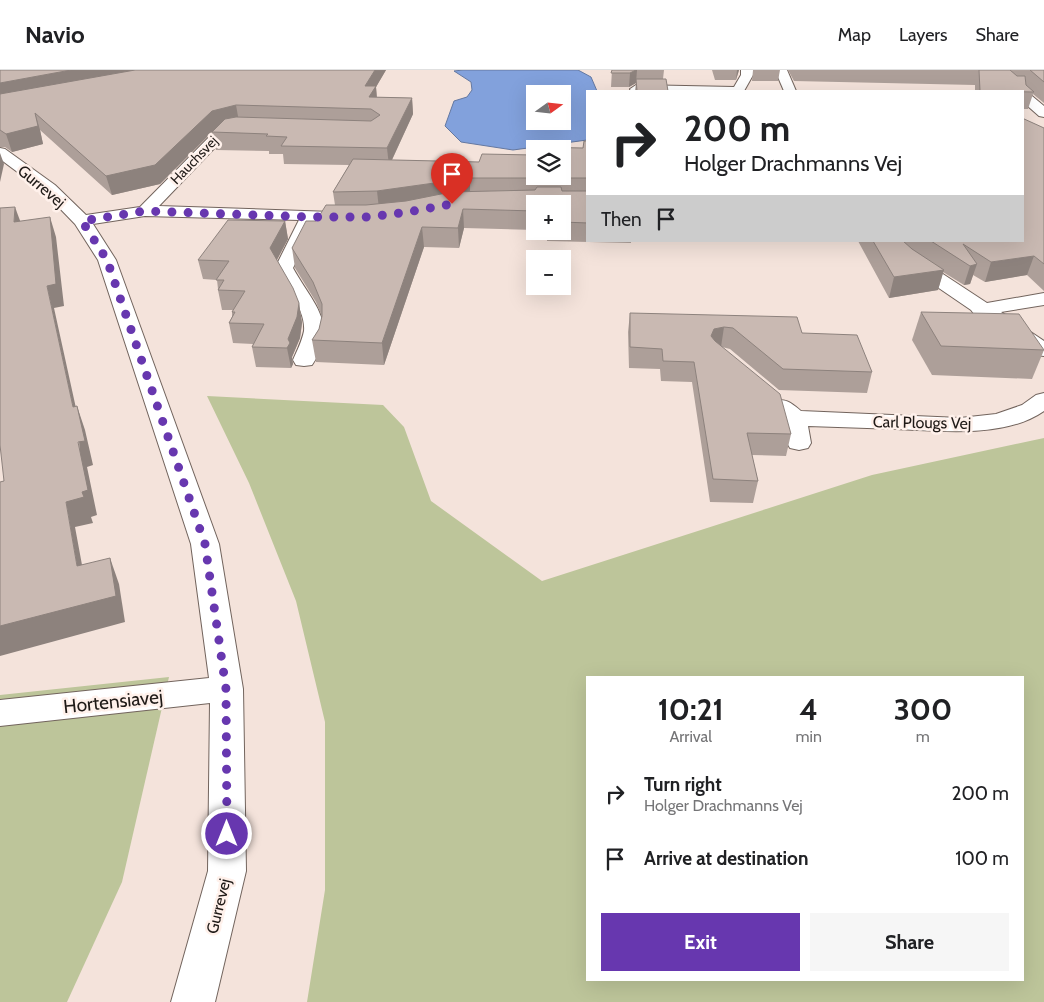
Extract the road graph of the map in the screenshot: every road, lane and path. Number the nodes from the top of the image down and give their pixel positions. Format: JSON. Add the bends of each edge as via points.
{"nodes":[{"id":1,"x":747,"y":70,"type":"edge"},
{"id":2,"x":781,"y":70,"type":"edge"},
{"id":3,"x":636,"y":89,"type":"edge"},
{"id":4,"x":687,"y":90,"type":"edge"},
{"id":5,"x":739,"y":90,"type":"edge"},
{"id":6,"x":790,"y":90,"type":"edge"},
{"id":7,"x":1024,"y":95,"type":"edge"},
{"id":8,"x":1044,"y":113,"type":"edge"},
{"id":9,"x":258,"y":128,"type":"edge"},
{"id":10,"x":0,"y":152,"type":"edge"},
{"id":11,"x":145,"y":211,"type":"junction"},
{"id":12,"x":310,"y":217,"type":"junction"},
{"id":13,"x":368,"y":217,"type":"edge"},
{"id":14,"x":82,"y":221,"type":"junction"},
{"id":15,"x":890,"y":242,"type":"edge"},
{"id":16,"x":1044,"y":299,"type":"edge"},
{"id":17,"x":981,"y":310,"type":"junction"},
{"id":18,"x":1044,"y":350,"type":"edge"},
{"id":19,"x":304,"y":360,"type":"dead end"},
{"id":20,"x":765,"y":393,"type":"edge"},
{"id":21,"x":1044,"y":400,"type":"edge"},
{"id":22,"x":795,"y":418,"type":"junction"},
{"id":23,"x":799,"y":443,"type":"dead end"},
{"id":24,"x":226,"y":689,"type":"junction"},
{"id":25,"x":0,"y":713,"type":"edge"},
{"id":26,"x":194,"y":1002,"type":"edge"}],
"edges":[{"from":1,"to":5,"type":"street"},
{"from":2,"to":6,"type":"street"},
{"from":3,"to":4,"type":"street"},
{"from":7,"to":8,"type":"street"},
{"from":9,"to":11,"type":"street","name":"Hauchsvej","via":[[222,132]]},
{"from":10,"to":14,"type":"street","name":"Gurrevej","via":[[49,188]]},
{"from":11,"to":12,"type":"street"},
{"from":11,"to":14,"type":"street"},
{"from":12,"to":13,"type":"street"},
{"from":12,"to":19,"type":"street","via":[[284,268],[290,282],[306,301],[315,329]]},
{"from":14,"to":24,"type":"street","name":"Gurrevej","via":[[107,260],[205,544]]},
{"from":15,"to":17,"type":"street","via":[[914,263]]},
{"from":16,"to":17,"type":"street"},
{"from":17,"to":18,"type":"street"},
{"from":20,"to":22,"type":"street"},
{"from":21,"to":22,"type":"street","name":"Carl Plougs Vej","via":[[1030,410],[999,421],[960,425]]},
{"from":22,"to":23,"type":"street"},
{"from":24,"to":25,"type":"street","name":"Hortensiavej"},
{"from":24,"to":26,"type":"street","name":"Gurrevej","via":[[227,870]]}]}
